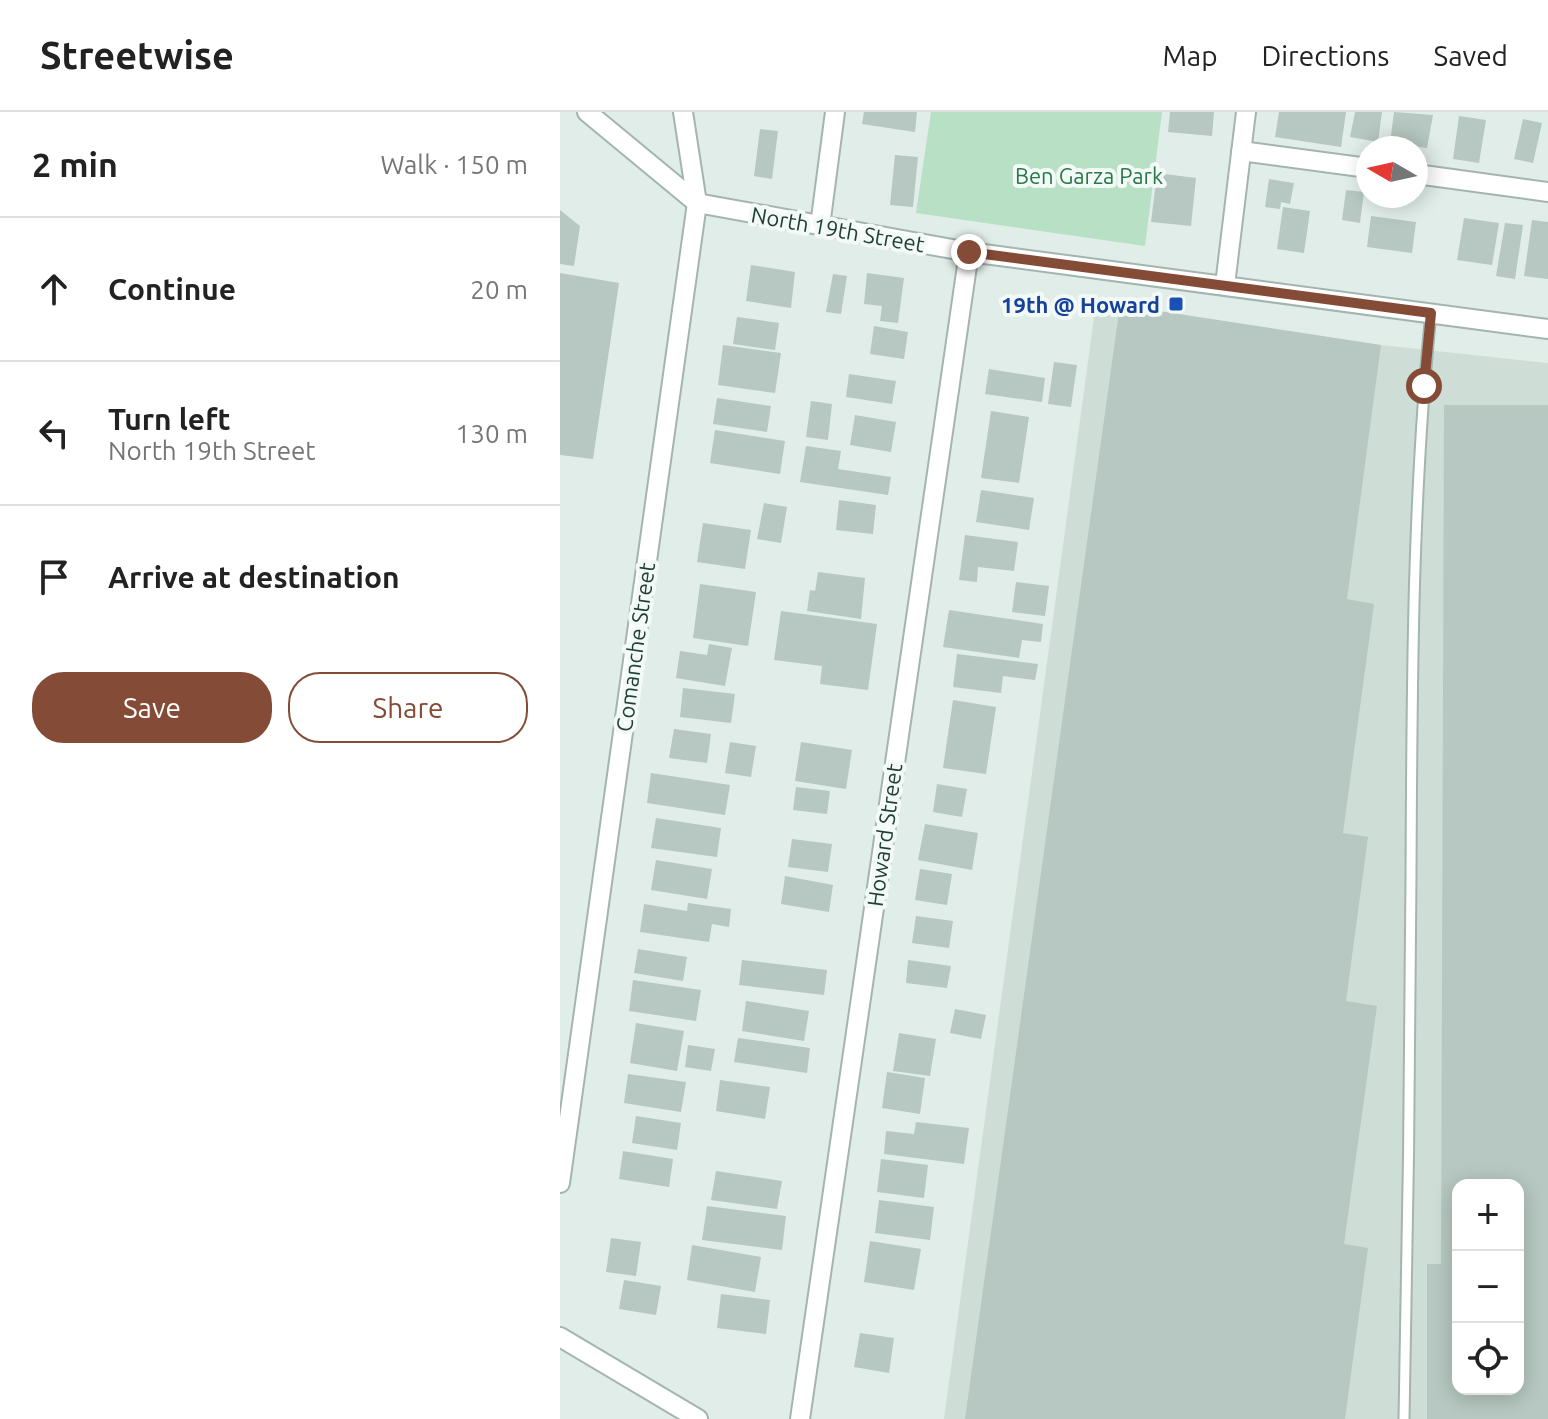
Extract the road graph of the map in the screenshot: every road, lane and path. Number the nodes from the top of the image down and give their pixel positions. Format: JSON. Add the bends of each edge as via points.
{"nodes":[{"id":1,"x":587,"y":112,"type":"edge"},
{"id":2,"x":683,"y":112,"type":"edge"},
{"id":3,"x":835,"y":112,"type":"edge"},
{"id":4,"x":1246,"y":112,"type":"edge"},
{"id":5,"x":1241,"y":151,"type":"junction"},
{"id":6,"x":1356,"y":166,"type":"edge"},
{"id":7,"x":1428,"y":176,"type":"edge"},
{"id":8,"x":1548,"y":192,"type":"edge"},
{"id":9,"x":697,"y":203,"type":"junction"},
{"id":10,"x":820,"y":226,"type":"junction"},
{"id":11,"x":969,"y":252,"type":"junction"},
{"id":12,"x":1225,"y":285,"type":"junction"},
{"id":13,"x":1431,"y":313,"type":"junction"},
{"id":14,"x":1548,"y":329,"type":"edge"},
{"id":15,"x":560,"y":1183,"type":"edge"},
{"id":16,"x":560,"y":1337,"type":"edge"},
{"id":17,"x":698,"y":1419,"type":"edge"},
{"id":18,"x":800,"y":1419,"type":"edge"},
{"id":19,"x":1404,"y":1419,"type":"edge"}],
"edges":[{"from":1,"to":9,"type":"street","name":"North 19th Street"},
{"from":2,"to":9,"type":"street","name":"Comanche Street"},
{"from":3,"to":10,"type":"street"},
{"from":4,"to":5,"type":"street"},
{"from":5,"to":6,"type":"street"},
{"from":5,"to":12,"type":"street"},
{"from":7,"to":8,"type":"street"},
{"from":9,"to":10,"type":"street","name":"North 19th Street"},
{"from":9,"to":15,"type":"street","name":"Comanche Street"},
{"from":10,"to":11,"type":"street","name":"North 19th Street"},
{"from":11,"to":12,"type":"street","name":"North 19th Street"},
{"from":11,"to":18,"type":"street","name":"Howard Street"},
{"from":12,"to":13,"type":"street","name":"North 19th Street"},
{"from":13,"to":14,"type":"street","name":"North 19th Street"},
{"from":13,"to":19,"type":"lane","via":[[1412,596]]},
{"from":16,"to":17,"type":"street"}]}
